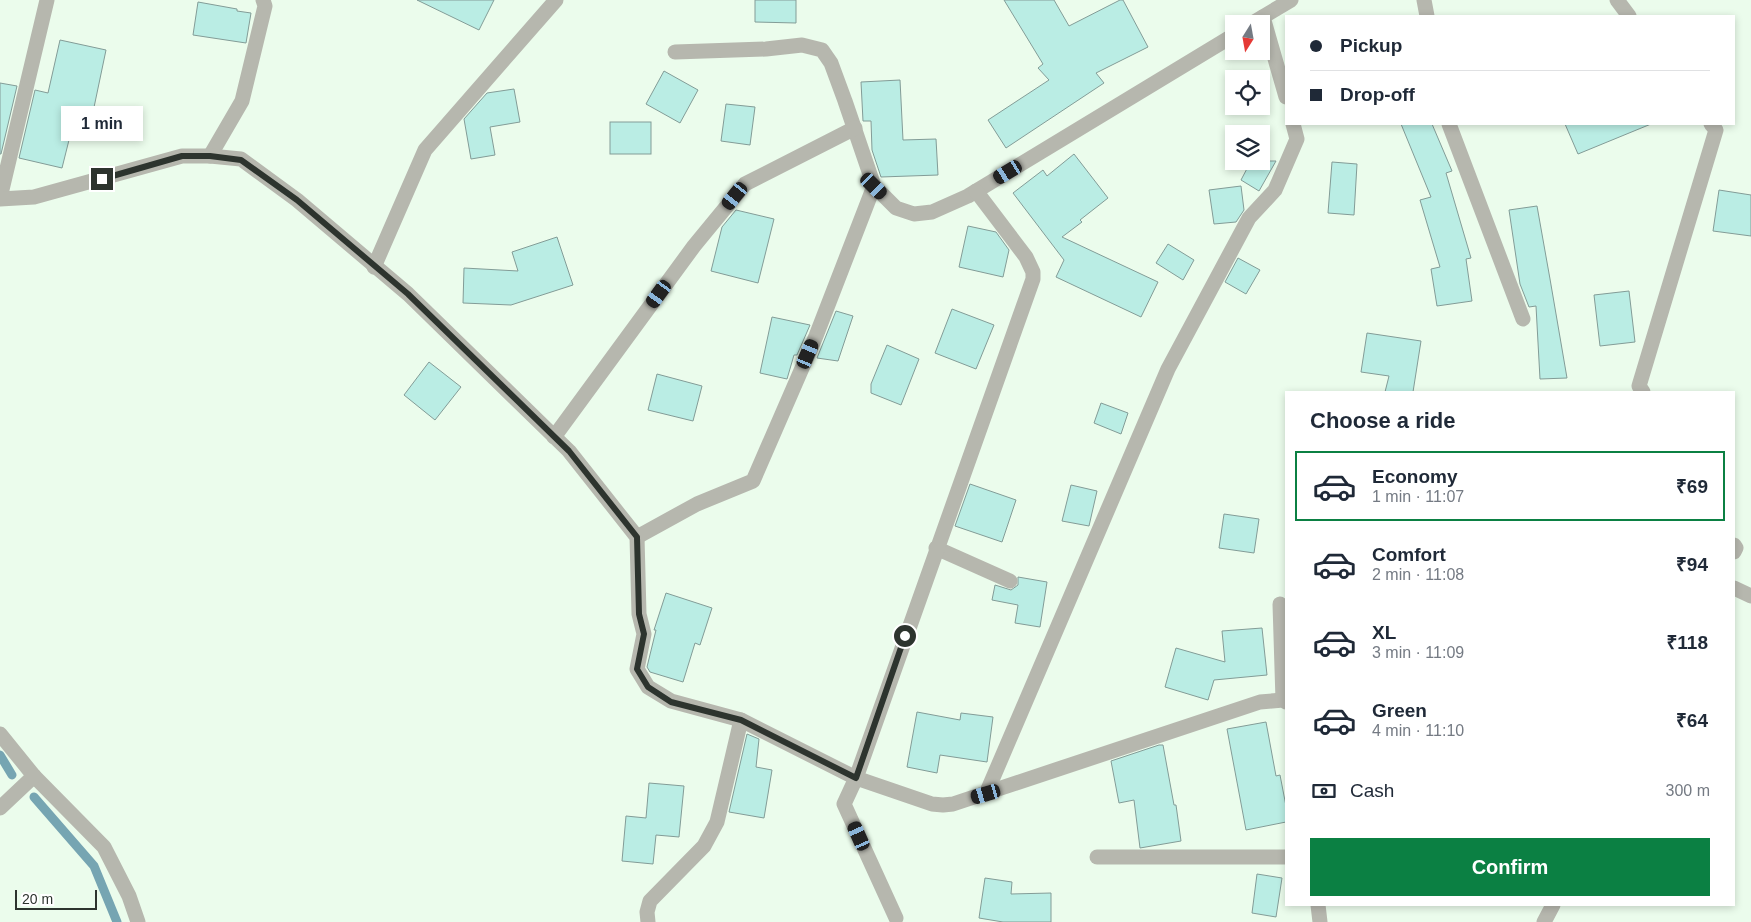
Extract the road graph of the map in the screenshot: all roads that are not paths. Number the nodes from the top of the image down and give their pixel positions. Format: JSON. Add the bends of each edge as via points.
{"nodes":[{"id":1,"x":47,"y":0,"type":"edge"},
{"id":2,"x":263,"y":0,"type":"edge"},
{"id":3,"x":556,"y":0,"type":"edge"},
{"id":4,"x":1291,"y":0,"type":"edge"},
{"id":5,"x":1424,"y":0,"type":"edge"},
{"id":6,"x":1617,"y":0,"type":"edge"},
{"id":7,"x":1266,"y":15,"type":"edge"},
{"id":8,"x":1427,"y":15,"type":"edge"},
{"id":9,"x":1628,"y":15,"type":"edge"},
{"id":10,"x":1225,"y":39,"type":"edge"},
{"id":11,"x":675,"y":52,"type":"dead end"},
{"id":12,"x":1270,"y":55,"type":"edge"},
{"id":13,"x":1285,"y":94,"type":"edge"},
{"id":14,"x":1293,"y":125,"type":"edge"},
{"id":15,"x":1448,"y":125,"type":"edge"},
{"id":16,"x":1712,"y":125,"type":"edge"},
{"id":17,"x":855,"y":128,"type":"junction"},
{"id":18,"x":210,"y":156,"type":"junction"},
{"id":19,"x":874,"y":186,"type":"junction"},
{"id":20,"x":976,"y":191,"type":"junction"},
{"id":21,"x":0,"y":198,"type":"edge"},
{"id":22,"x":374,"y":266,"type":"junction"},
{"id":23,"x":1523,"y":319,"type":"dead end"},
{"id":24,"x":1642,"y":391,"type":"edge"},
{"id":25,"x":554,"y":437,"type":"junction"},
{"id":26,"x":637,"y":537,"type":"junction"},
{"id":27,"x":936,"y":548,"type":"junction"},
{"id":28,"x":1010,"y":581,"type":"dead end"},
{"id":29,"x":1735,"y":588,"type":"edge"},
{"id":30,"x":1751,"y":596,"type":"edge"},
{"id":31,"x":1280,"y":604,"type":"dead end"},
{"id":32,"x":1285,"y":701,"type":"edge"},
{"id":33,"x":741,"y":720,"type":"junction"},
{"id":34,"x":0,"y":734,"type":"edge"},
{"id":35,"x":34,"y":776,"type":"junction"},
{"id":36,"x":856,"y":778,"type":"junction"},
{"id":37,"x":986,"y":794,"type":"junction"},
{"id":38,"x":0,"y":808,"type":"edge"},
{"id":39,"x":1097,"y":857,"type":"dead end"},
{"id":40,"x":1285,"y":857,"type":"edge"},
{"id":41,"x":1318,"y":906,"type":"edge"},
{"id":42,"x":1552,"y":906,"type":"edge"},
{"id":43,"x":896,"y":918,"type":"dead end"},
{"id":44,"x":138,"y":922,"type":"edge"},
{"id":45,"x":648,"y":922,"type":"edge"},
{"id":46,"x":1320,"y":922,"type":"edge"},
{"id":47,"x":1544,"y":922,"type":"edge"}],
"edges":[{"from":1,"to":21,"type":"street"},
{"from":2,"to":18,"type":"street","via":[[265,6],[242,101]]},
{"from":3,"to":22,"type":"street","via":[[425,150]]},
{"from":4,"to":7,"type":"street"},
{"from":5,"to":8,"type":"street"},
{"from":6,"to":9,"type":"street"},
{"from":10,"to":20,"type":"street"},
{"from":11,"to":17,"type":"street","via":[[802,45],[822,50],[831,63]]},
{"from":12,"to":13,"type":"street"},
{"from":14,"to":37,"type":"street","via":[[1297,140],[1276,190],[1249,218],[1168,369]]},
{"from":15,"to":23,"type":"street"},
{"from":16,"to":24,"type":"street","via":[[1716,130],[1639,386]]},
{"from":17,"to":19,"type":"street"},
{"from":17,"to":25,"type":"street","via":[[745,184],[694,246]]},
{"from":18,"to":21,"type":"street","via":[[182,156],[34,197]]},
{"from":18,"to":22,"type":"street","via":[[241,160],[297,200]]},
{"from":19,"to":20,"type":"street","via":[[896,208],[914,214],[932,212]]},
{"from":19,"to":26,"type":"street","via":[[816,336],[753,481],[697,504]]},
{"from":20,"to":27,"type":"street","via":[[1026,257],[1033,279]]},
{"from":22,"to":25,"type":"street","via":[[408,294]]},
{"from":25,"to":26,"type":"street","via":[[569,451]]},
{"from":26,"to":33,"type":"street","via":[[639,614],[644,634],[637,669],[648,687],[671,702]]},
{"from":27,"to":28,"type":"street"},
{"from":27,"to":36,"type":"street"},
{"from":29,"to":30,"type":"street"},
{"from":31,"to":32,"type":"street"},
{"from":32,"to":37,"type":"street","via":[[1260,702]]},
{"from":33,"to":36,"type":"street"},
{"from":33,"to":45,"type":"street","via":[[717,822],[704,846],[650,901]]},
{"from":34,"to":35,"type":"street"},
{"from":35,"to":38,"type":"street"},
{"from":35,"to":44,"type":"street","via":[[104,847],[129,896]]},
{"from":36,"to":37,"type":"street","via":[[943,805]]},
{"from":36,"to":43,"type":"street","via":[[844,804]]},
{"from":39,"to":40,"type":"street"},
{"from":41,"to":46,"type":"street"},
{"from":42,"to":47,"type":"street"}]}
